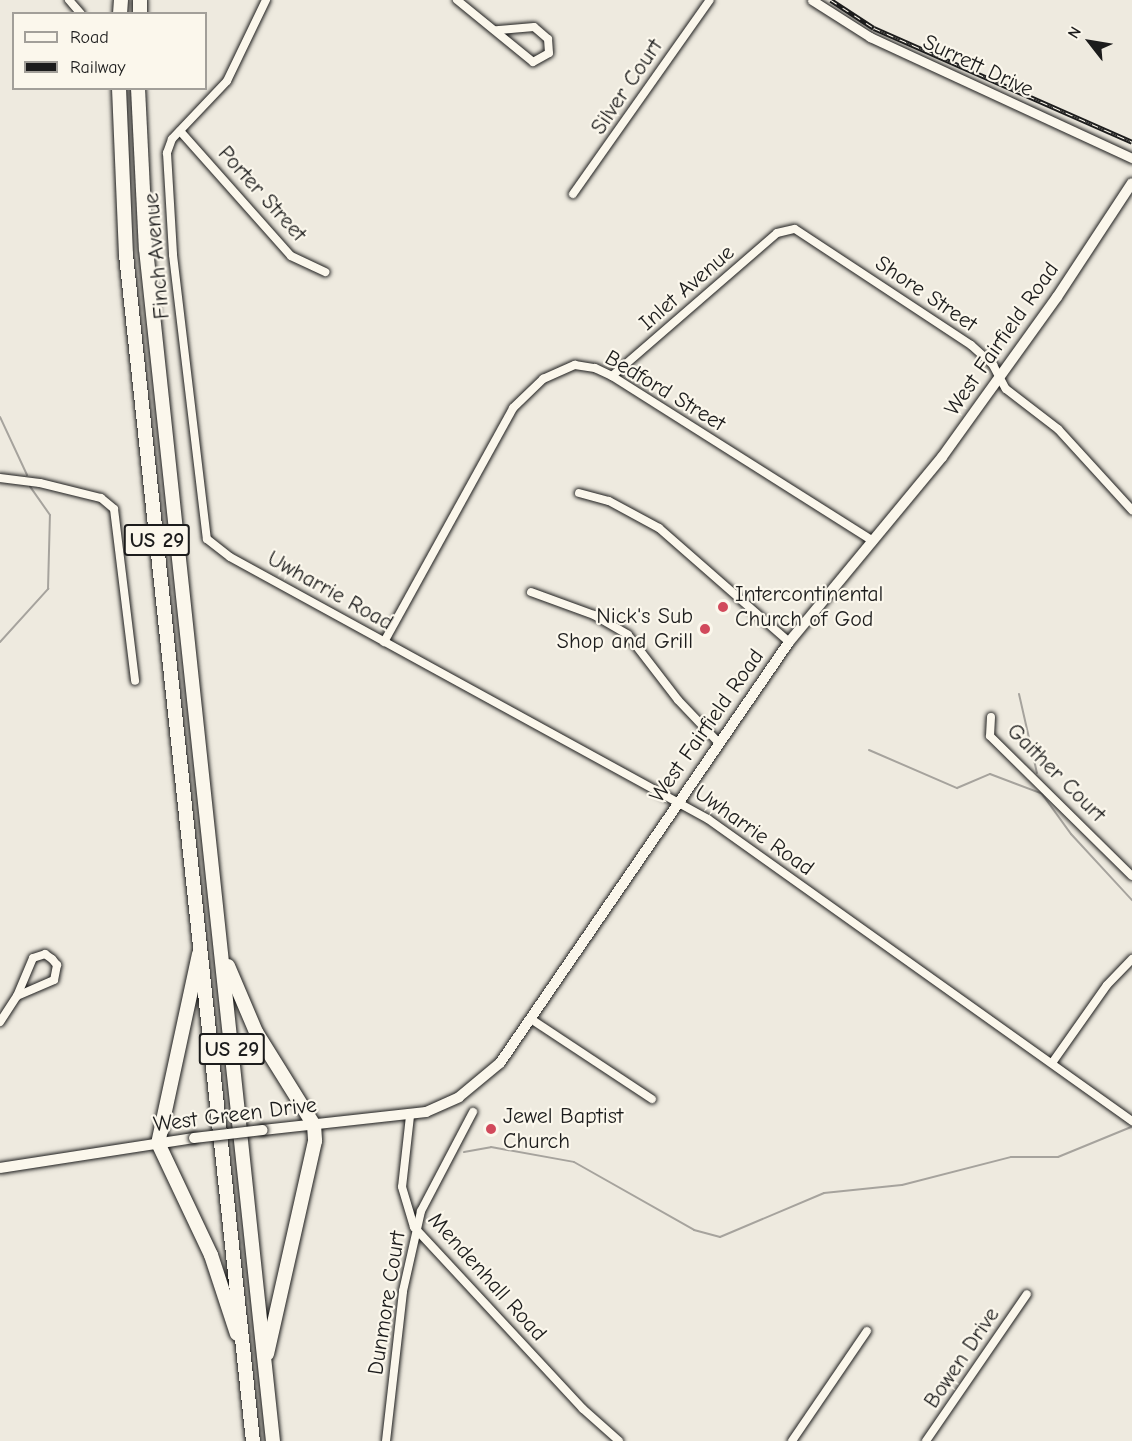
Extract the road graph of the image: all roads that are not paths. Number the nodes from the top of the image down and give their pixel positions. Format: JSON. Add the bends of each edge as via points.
{"nodes":[{"id":1,"x":69,"y":0,"type":"edge"},
{"id":2,"x":266,"y":0,"type":"edge"},
{"id":3,"x":457,"y":0,"type":"edge"},
{"id":4,"x":710,"y":0,"type":"edge"},
{"id":5,"x":812,"y":0,"type":"edge"},
{"id":6,"x":79,"y":12,"type":"edge"},
{"id":7,"x":496,"y":30,"type":"junction"},
{"id":8,"x":119,"y":90,"type":"edge"},
{"id":9,"x":138,"y":90,"type":"edge"},
{"id":10,"x":180,"y":131,"type":"junction"},
{"id":11,"x":1132,"y":158,"type":"edge"},
{"id":12,"x":1132,"y":183,"type":"edge"},
{"id":13,"x":573,"y":194,"type":"dead end"},
{"id":14,"x":786,"y":229,"type":"joint"},
{"id":15,"x":325,"y":272,"type":"dead end"},
{"id":16,"x":612,"y":376,"type":"junction"},
{"id":17,"x":1000,"y":377,"type":"junction"},
{"id":18,"x":0,"y":478,"type":"edge"},
{"id":19,"x":579,"y":493,"type":"dead end"},
{"id":20,"x":1132,"y":510,"type":"edge"},
{"id":21,"x":207,"y":539,"type":"joint"},
{"id":22,"x":873,"y":541,"type":"junction"},
{"id":23,"x":531,"y":592,"type":"dead end"},
{"id":24,"x":384,"y":642,"type":"junction"},
{"id":25,"x":789,"y":642,"type":"junction"},
{"id":26,"x":135,"y":681,"type":"dead end"},
{"id":27,"x":991,"y":717,"type":"dead end"},
{"id":28,"x":719,"y":742,"type":"junction"},
{"id":29,"x":679,"y":801,"type":"junction"},
{"id":30,"x":1132,"y":876,"type":"edge"},
{"id":31,"x":202,"y":943,"type":"junction"},
{"id":32,"x":221,"y":945,"type":"junction"},
{"id":33,"x":1132,"y":959,"type":"edge"},
{"id":34,"x":17,"y":996,"type":"junction"},
{"id":35,"x":531,"y":1019,"type":"junction"},
{"id":36,"x":0,"y":1022,"type":"edge"},
{"id":37,"x":1052,"y":1064,"type":"junction"},
{"id":38,"x":469,"y":1090,"type":"joint"},
{"id":39,"x":652,"y":1098,"type":"dead end"},
{"id":40,"x":473,"y":1112,"type":"dead end"},
{"id":41,"x":410,"y":1116,"type":"junction"},
{"id":42,"x":1132,"y":1121,"type":"edge"},
{"id":43,"x":314,"y":1125,"type":"junction"},
{"id":44,"x":158,"y":1143,"type":"junction"},
{"id":45,"x":0,"y":1168,"type":"edge"},
{"id":46,"x":416,"y":1229,"type":"junction"},
{"id":47,"x":1027,"y":1294,"type":"dead end"},
{"id":48,"x":867,"y":1331,"type":"dead end"},
{"id":49,"x":265,"y":1365,"type":"junction"},
{"id":50,"x":247,"y":1370,"type":"junction"},
{"id":51,"x":254,"y":1441,"type":"edge"},
{"id":52,"x":273,"y":1441,"type":"edge"},
{"id":53,"x":386,"y":1441,"type":"edge"},
{"id":54,"x":619,"y":1441,"type":"edge"},
{"id":55,"x":792,"y":1441,"type":"edge"},
{"id":56,"x":926,"y":1441,"type":"edge"}],
"edges":[{"from":1,"to":6,"type":"street"},
{"from":2,"to":10,"type":"street","name":"Finch Avenue","via":[[227,81]]},
{"from":3,"to":7,"type":"street"},
{"from":4,"to":13,"type":"street","name":"Silver Court"},
{"from":5,"to":11,"type":"street","name":"Surrett Drive","via":[[874,39]]},
{"from":7,"to":7,"type":"street","via":[[533,62],[547,57],[550,47],[544,34],[525,26]]},
{"from":8,"to":31,"type":"highway","number":"US 29","via":[[126,255]]},
{"from":9,"to":32,"type":"highway","number":"US 29","via":[[146,249]]},
{"from":10,"to":15,"type":"street","name":"Porter Street","via":[[291,256]]},
{"from":10,"to":21,"type":"street","name":"Finch Avenue","via":[[168,146],[168,189],[202,527]]},
{"from":12,"to":17,"type":"main road","name":"West Fairfield Road"},
{"from":14,"to":16,"type":"street","name":"Inlet Avenue"},
{"from":14,"to":17,"type":"street","name":"Shore Street","via":[[801,231],[971,345],[993,364]]},
{"from":16,"to":22,"type":"street","name":"Bedford Street"},
{"from":16,"to":24,"type":"street","name":"Bedford Street","via":[[596,368],[575,365],[543,379],[519,400]]},
{"from":17,"to":20,"type":"street","name":"Shore Street","via":[[1006,389],[1058,429]]},
{"from":17,"to":22,"type":"main road","name":"West Fairfield Road"},
{"from":18,"to":26,"type":"street","via":[[101,498],[114,509]]},
{"from":19,"to":25,"type":"street","via":[[609,501],[659,528]]},
{"from":21,"to":24,"type":"street","name":"Uwharrie Road","via":[[231,557]]},
{"from":22,"to":25,"type":"main road","name":"West Fairfield Road"},
{"from":23,"to":28,"type":"street","via":[[594,615],[628,635],[678,700]]},
{"from":24,"to":29,"type":"street","name":"Uwharrie Road"},
{"from":25,"to":28,"type":"main road","name":"West Fairfield Road"},
{"from":27,"to":30,"type":"street","name":"Gaither Court","via":[[990,736]]},
{"from":28,"to":29,"type":"main road","name":"West Fairfield Road"},
{"from":29,"to":35,"type":"main road","name":"West Fairfield Road"},
{"from":29,"to":37,"type":"street","name":"Uwharrie Road"},
{"from":31,"to":44,"type":"highway"},
{"from":31,"to":50,"type":"highway","number":"US 29"},
{"from":32,"to":43,"type":"highway","via":[[256,1032]]},
{"from":32,"to":49,"type":"highway","number":"US 29"},
{"from":33,"to":37,"type":"street","via":[[1107,985]]},
{"from":34,"to":34,"type":"street","via":[[54,980],[58,970],[53,960],[45,954],[33,957]]},
{"from":34,"to":36,"type":"street"},
{"from":35,"to":38,"type":"main road","name":"West Fairfield Road","via":[[500,1063]]},
{"from":35,"to":39,"type":"street"},
{"from":37,"to":42,"type":"street","name":"Uwharrie Road"},
{"from":38,"to":41,"type":"main road","name":"West Green Drive","via":[[447,1104]]},
{"from":40,"to":46,"type":"street","name":"Dunmore Court","via":[[421,1211]]},
{"from":41,"to":43,"type":"main road","name":"West Green Drive"},
{"from":41,"to":46,"type":"street","name":"Mendenhall Road","via":[[402,1187],[405,1206]]},
{"from":43,"to":44,"type":"main road","name":"West Green Drive","bridge":true},
{"from":43,"to":49,"type":"highway","via":[[315,1141]]},
{"from":44,"to":45,"type":"main road","name":"West Green Drive"},
{"from":44,"to":50,"type":"highway","via":[[211,1255]]},
{"from":46,"to":53,"type":"street","name":"Dunmore Court","via":[[403,1291]]},
{"from":46,"to":54,"type":"street","name":"Mendenhall Road","via":[[583,1410]]},
{"from":47,"to":56,"type":"street","name":"Bowen Drive"},
{"from":48,"to":55,"type":"street"},
{"from":49,"to":52,"type":"highway","number":"US 29"},
{"from":50,"to":51,"type":"highway","number":"US 29"}]}
